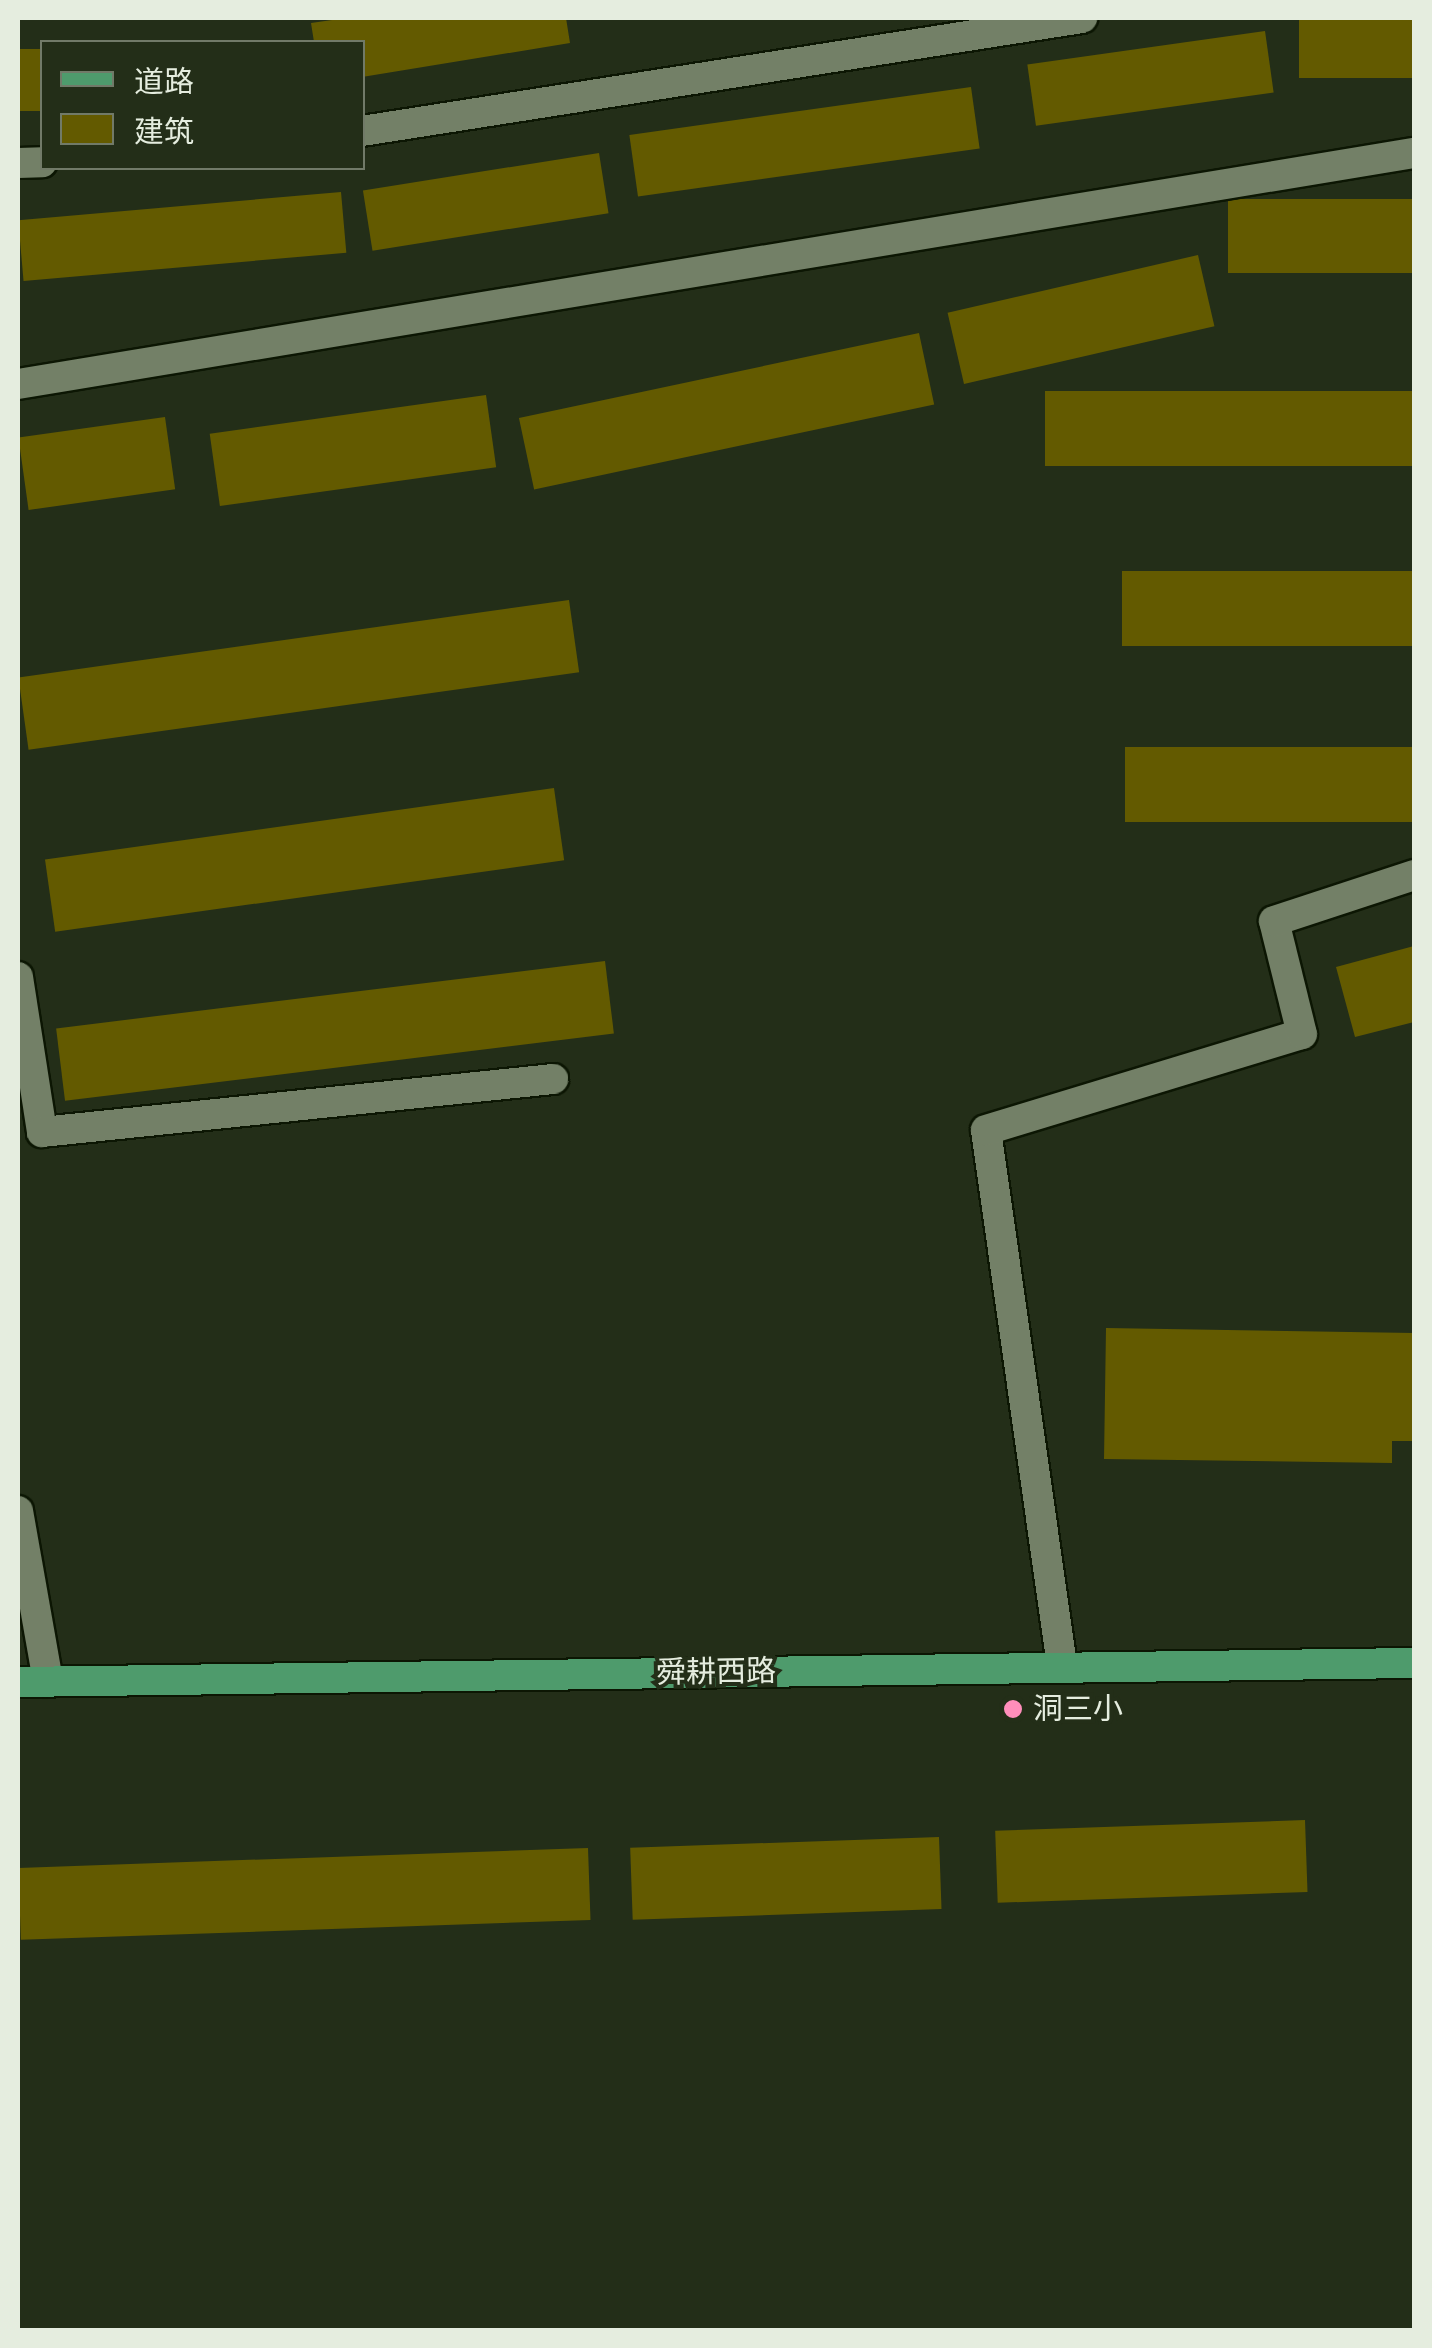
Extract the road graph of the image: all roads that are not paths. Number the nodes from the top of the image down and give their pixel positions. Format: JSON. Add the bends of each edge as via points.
{"nodes":[{"id":1,"x":1082,"y":18,"type":"edge"},
{"id":2,"x":1044,"y":21,"type":"edge"},
{"id":3,"x":365,"y":131,"type":"edge"},
{"id":4,"x":1414,"y":153,"type":"edge"},
{"id":5,"x":18,"y":384,"type":"edge"},
{"id":6,"x":1414,"y":875,"type":"edge"},
{"id":7,"x":18,"y":977,"type":"edge"},
{"id":8,"x":553,"y":1079,"type":"dead end"},
{"id":9,"x":18,"y":1510,"type":"edge"},
{"id":10,"x":1414,"y":1664,"type":"edge"},
{"id":11,"x":1062,"y":1666,"type":"junction"},
{"id":12,"x":33,"y":1682,"type":"edge"}],
"edges":[{"from":1,"to":2,"type":"street"},
{"from":2,"to":3,"type":"street"},
{"from":4,"to":5,"type":"street"},
{"from":6,"to":11,"type":"street","via":[[1274,922],[1302,1034],[986,1130]]},
{"from":7,"to":8,"type":"street","via":[[42,1132]]},
{"from":9,"to":12,"type":"street"},
{"from":10,"to":11,"type":"main road","name":"舜耕西路"},
{"from":11,"to":12,"type":"main road","name":"舜耕西路"}]}
